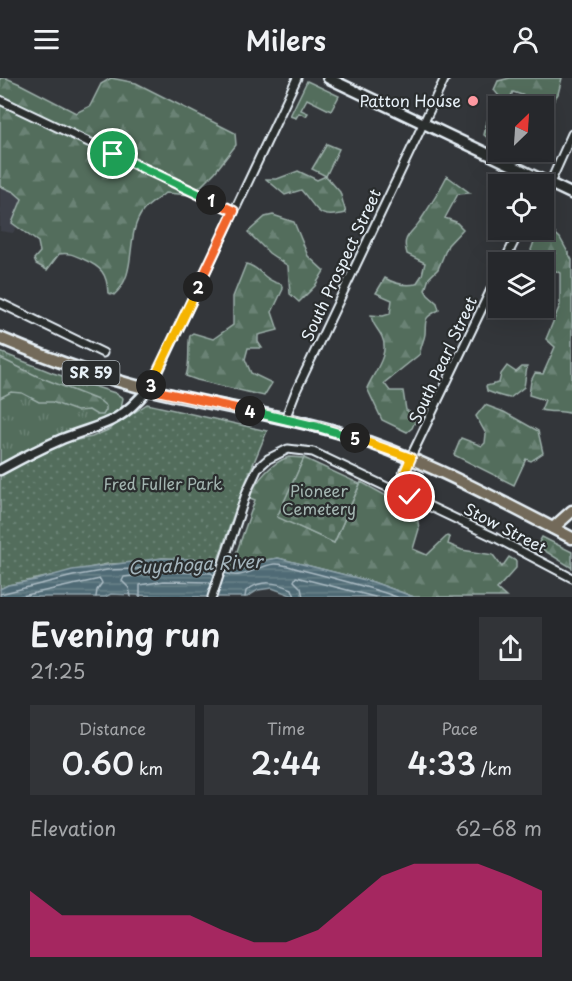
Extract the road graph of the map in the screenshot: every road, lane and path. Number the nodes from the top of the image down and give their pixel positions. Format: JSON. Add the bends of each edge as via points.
{"nodes":[{"id":1,"x":297,"y":78,"type":"edge"},
{"id":2,"x":328,"y":78,"type":"edge"},
{"id":3,"x":445,"y":78,"type":"edge"},
{"id":4,"x":0,"y":100,"type":"edge"},
{"id":5,"x":423,"y":123,"type":"junction"},
{"id":6,"x":572,"y":134,"type":"edge"},
{"id":7,"x":528,"y":174,"type":"edge"},
{"id":8,"x":549,"y":174,"type":"edge"},
{"id":9,"x":554,"y":186,"type":"edge"},
{"id":10,"x":572,"y":194,"type":"edge"},
{"id":11,"x":234,"y":211,"type":"junction"},
{"id":12,"x":488,"y":296,"type":"edge"},
{"id":13,"x":0,"y":303,"type":"edge"},
{"id":14,"x":0,"y":338,"type":"edge"},
{"id":15,"x":103,"y":353,"type":"dead end"},
{"id":16,"x":148,"y":389,"type":"junction"},
{"id":17,"x":285,"y":419,"type":"junction"},
{"id":18,"x":411,"y":458,"type":"junction"},
{"id":19,"x":0,"y":470,"type":"edge"},
{"id":20,"x":401,"y":488,"type":"junction"},
{"id":21,"x":572,"y":511,"type":"edge"},
{"id":22,"x":553,"y":528,"type":"junction"},
{"id":23,"x":572,"y":538,"type":"edge"},
{"id":24,"x":572,"y":578,"type":"edge"},
{"id":25,"x":212,"y":597,"type":"edge"}],
"edges":[{"from":1,"to":11,"type":"street"},
{"from":2,"to":5,"type":"main road"},
{"from":3,"to":5,"type":"street","name":"South Prospect Street"},
{"from":4,"to":11,"type":"street"},
{"from":5,"to":7,"type":"main road"},
{"from":5,"to":17,"type":"street","name":"South Prospect Street"},
{"from":6,"to":8,"type":"street"},
{"from":9,"to":10,"type":"main road"},
{"from":11,"to":16,"type":"street"},
{"from":12,"to":18,"type":"street","name":"South Pearl Street"},
{"from":13,"to":15,"type":"street"},
{"from":14,"to":16,"type":"main road","number":"SR 59","via":[[72,367]]},
{"from":16,"to":17,"type":"main road","number":"SR 59"},
{"from":16,"to":19,"type":"street","via":[[110,423],[47,446]]},
{"from":17,"to":18,"type":"main road","number":"SR 59"},
{"from":18,"to":20,"type":"street","name":"South Pearl Street"},
{"from":18,"to":22,"type":"main road","number":"SR 59"},
{"from":20,"to":24,"type":"street","name":"Stow Street","via":[[416,500]]},
{"from":20,"to":25,"type":"street","name":"Stow Street","via":[[391,489],[313,452],[295,449],[268,459],[253,477]]},
{"from":21,"to":22,"type":"main road"},
{"from":22,"to":23,"type":"main road","number":"SR 59"}]}
